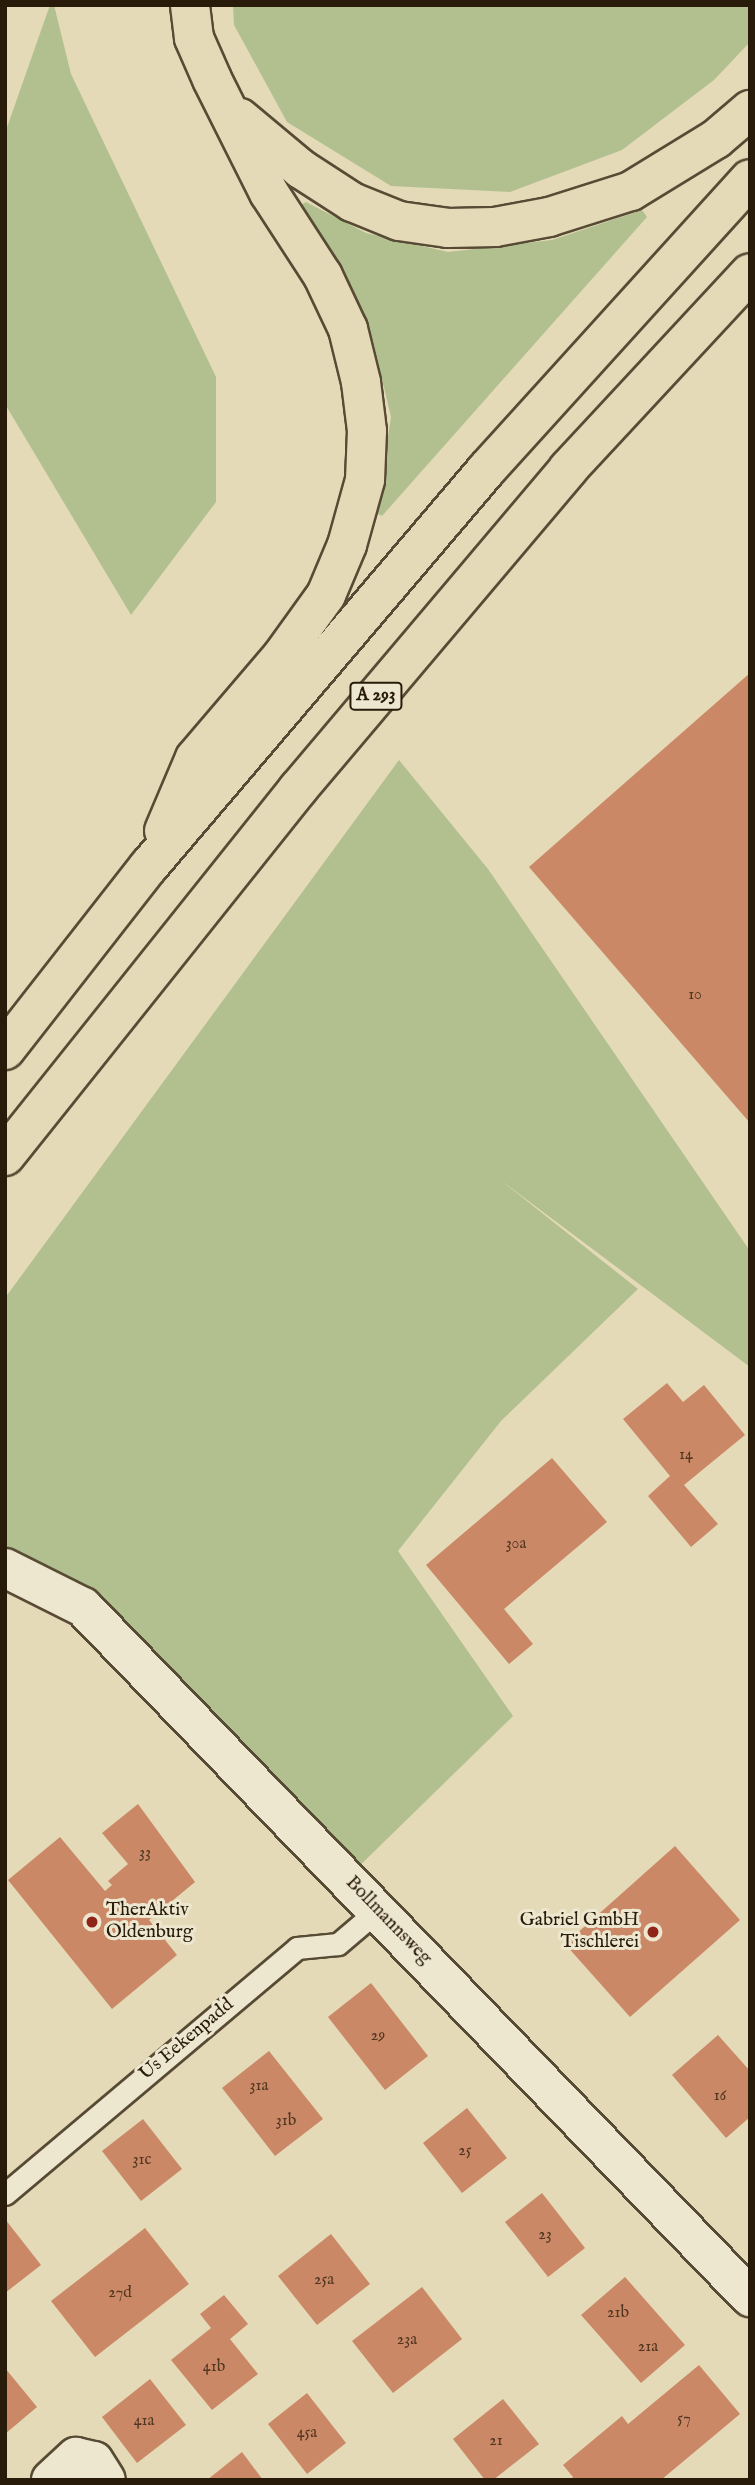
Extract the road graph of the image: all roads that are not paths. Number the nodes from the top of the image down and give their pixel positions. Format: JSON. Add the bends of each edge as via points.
{"nodes":[{"id":1,"x":190,"y":5,"type":"edge"},
{"id":2,"x":230,"y":109,"type":"junction"},
{"id":3,"x":750,"y":110,"type":"edge"},
{"id":4,"x":750,"y":178,"type":"edge"},
{"id":5,"x":750,"y":273,"type":"edge"},
{"id":6,"x":149,"y":866,"type":"junction"},
{"id":7,"x":5,"y":1050,"type":"edge"},
{"id":8,"x":5,"y":1156,"type":"edge"},
{"id":9,"x":7,"y":1564,"type":"edge"},
{"id":10,"x":378,"y":1910,"type":"junction"},
{"id":11,"x":5,"y":2194,"type":"edge"},
{"id":12,"x":750,"y":2297,"type":"edge"},
{"id":13,"x":51,"y":2480,"type":"edge"},
{"id":14,"x":106,"y":2480,"type":"edge"}],
"edges":[{"from":1,"to":2,"type":"highway","via":[[194,38]]},
{"from":2,"to":3,"type":"highway","via":[[301,169],[352,202],[399,221],[448,228],[495,227],[549,217],[631,191],[716,139]]},
{"from":2,"to":6,"type":"highway","via":[[269,193],[323,276],[348,329],[366,418],[365,480],[347,545],[326,595],[282,656],[195,758]]},
{"from":4,"to":6,"type":"highway","via":[[487,469]]},
{"from":5,"to":8,"type":"highway","number":"A 293","via":[[568,469],[298,789]]},
{"from":6,"to":7,"type":"highway"},
{"from":9,"to":10,"type":"street","name":"Bollmannsweg","via":[[83,1607]]},
{"from":10,"to":11,"type":"lane","name":"Us Eekenpadd","via":[[338,1944],[297,1948]]},
{"from":10,"to":12,"type":"street","name":"Bollmannsweg"},
{"from":13,"to":14,"type":"street","via":[[76,2457],[94,2461]]}]}
